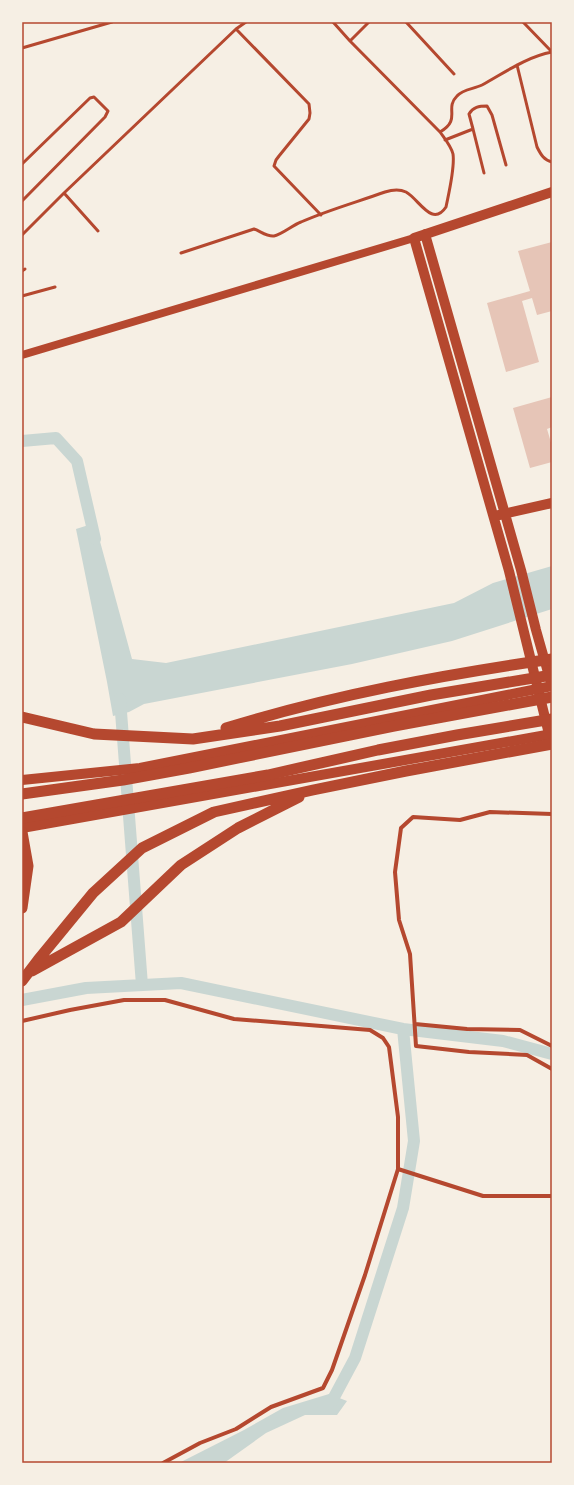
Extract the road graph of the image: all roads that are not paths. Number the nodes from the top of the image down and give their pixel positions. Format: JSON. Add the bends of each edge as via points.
{"nodes":[{"id":1,"x":112,"y":22,"type":"edge"},
{"id":2,"x":246,"y":22,"type":"edge"},
{"id":3,"x":333,"y":22,"type":"edge"},
{"id":4,"x":369,"y":22,"type":"edge"},
{"id":5,"x":406,"y":22,"type":"edge"},
{"id":6,"x":523,"y":22,"type":"edge"},
{"id":7,"x":236,"y":29,"type":"junction"},
{"id":8,"x":350,"y":41,"type":"junction"},
{"id":9,"x":22,"y":48,"type":"edge"},
{"id":10,"x":552,"y":52,"type":"edge"},
{"id":11,"x":517,"y":65,"type":"junction"},
{"id":12,"x":454,"y":74,"type":"dead end"},
{"id":13,"x":473,"y":129,"type":"junction"},
{"id":14,"x":440,"y":132,"type":"junction"},
{"id":15,"x":446,"y":140,"type":"junction"},
{"id":16,"x":552,"y":162,"type":"edge"},
{"id":17,"x":22,"y":164,"type":"edge"},
{"id":18,"x":506,"y":164,"type":"dead end"},
{"id":19,"x":484,"y":173,"type":"dead end"},
{"id":20,"x":552,"y":192,"type":"edge"},
{"id":21,"x":64,"y":193,"type":"junction"},
{"id":22,"x":22,"y":201,"type":"edge"},
{"id":23,"x":321,"y":215,"type":"junction"},
{"id":24,"x":98,"y":231,"type":"dead end"},
{"id":25,"x":425,"y":234,"type":"junction"},
{"id":26,"x":22,"y":235,"type":"edge"},
{"id":27,"x":414,"y":238,"type":"junction"},
{"id":28,"x":181,"y":253,"type":"dead end"},
{"id":29,"x":55,"y":287,"type":"dead end"},
{"id":30,"x":22,"y":296,"type":"edge"},
{"id":31,"x":22,"y":355,"type":"edge"},
{"id":32,"x":552,"y":503,"type":"edge"},
{"id":33,"x":504,"y":513,"type":"junction"},
{"id":34,"x":493,"y":516,"type":"junction"},
{"id":35,"x":552,"y":659,"type":"edge"},
{"id":36,"x":552,"y":675,"type":"edge"},
{"id":37,"x":552,"y":686,"type":"edge"},
{"id":38,"x":539,"y":688,"type":"junction"},
{"id":39,"x":552,"y":697,"type":"edge"},
{"id":40,"x":22,"y":717,"type":"edge"},
{"id":41,"x":552,"y":719,"type":"edge"},
{"id":42,"x":551,"y":737,"type":"edge"},
{"id":43,"x":193,"y":739,"type":"junction"},
{"id":44,"x":22,"y":780,"type":"edge"},
{"id":45,"x":313,"y":790,"type":"junction"},
{"id":46,"x":22,"y":794,"type":"edge"},
{"id":47,"x":552,"y":814,"type":"edge"},
{"id":48,"x":22,"y":818,"type":"edge"},
{"id":49,"x":22,"y":828,"type":"edge"},
{"id":50,"x":22,"y":832,"type":"edge"},
{"id":51,"x":22,"y":908,"type":"edge"},
{"id":52,"x":22,"y":977,"type":"edge"},
{"id":53,"x":22,"y":981,"type":"edge"},
{"id":54,"x":22,"y":1022,"type":"edge"},
{"id":55,"x":414,"y":1024,"type":"junction"},
{"id":56,"x":552,"y":1046,"type":"edge"},
{"id":57,"x":552,"y":1069,"type":"edge"},
{"id":58,"x":398,"y":1169,"type":"junction"},
{"id":59,"x":552,"y":1196,"type":"edge"},
{"id":60,"x":163,"y":1463,"type":"edge"}],
"edges":[{"from":1,"to":9,"type":"lane"},
{"from":2,"to":7,"type":"lane"},
{"from":3,"to":8,"type":"lane"},
{"from":4,"to":8,"type":"lane"},
{"from":5,"to":12,"type":"lane"},
{"from":6,"to":10,"type":"lane"},
{"from":7,"to":21,"type":"lane"},
{"from":7,"to":23,"type":"lane","via":[[309,104],[309,119],[274,166]]},
{"from":8,"to":14,"type":"lane"},
{"from":10,"to":11,"type":"lane"},
{"from":11,"to":14,"type":"lane","via":[[457,95],[452,108],[452,121],[448,128]]},
{"from":11,"to":16,"type":"lane","via":[[537,147],[540,154]]},
{"from":13,"to":15,"type":"lane"},
{"from":13,"to":18,"type":"lane","via":[[469,114],[474,108],[486,106],[492,115]]},
{"from":13,"to":19,"type":"lane"},
{"from":14,"to":15,"type":"lane"},
{"from":15,"to":23,"type":"lane","via":[[453,154],[446,207],[443,212],[431,214],[411,195],[397,190]]},
{"from":17,"to":22,"type":"lane","via":[[90,98],[97,99],[105,108],[108,114],[105,118]]},
{"from":20,"to":25,"type":"main road"},
{"from":21,"to":24,"type":"lane"},
{"from":21,"to":26,"type":"lane"},
{"from":23,"to":28,"type":"lane","via":[[300,222],[274,236],[254,229]]},
{"from":25,"to":27,"type":"main road"},
{"from":25,"to":33,"type":"main road"},
{"from":27,"to":31,"type":"main road"},
{"from":27,"to":34,"type":"main road"},
{"from":29,"to":30,"type":"lane"},
{"from":32,"to":33,"type":"main road"},
{"from":33,"to":34,"type":"main road"},
{"from":33,"to":37,"type":"main road"},
{"from":34,"to":38,"type":"main road"},
{"from":35,"to":43,"type":"highway","via":[[376,689],[257,719]]},
{"from":36,"to":43,"type":"highway","via":[[431,695],[280,726]]},
{"from":37,"to":38,"type":"main road"},
{"from":38,"to":42,"type":"main road"},
{"from":38,"to":44,"type":"main road","via":[[140,768]]},
{"from":39,"to":46,"type":"highway","via":[[123,780]]},
{"from":40,"to":43,"type":"highway","via":[[94,734]]},
{"from":41,"to":48,"type":"highway","via":[[378,750],[268,775]]},
{"from":42,"to":45,"type":"highway"},
{"from":42,"to":49,"type":"main road"},
{"from":45,"to":52,"type":"highway","via":[[238,828],[188,860],[121,922]]},
{"from":45,"to":53,"type":"highway","via":[[214,812],[142,848],[93,893]]},
{"from":47,"to":55,"type":"street","via":[[490,812],[460,820],[413,816],[400,828],[395,872],[399,920],[410,954]]},
{"from":50,"to":51,"type":"highway","via":[[28,866]]},
{"from":54,"to":58,"type":"street","via":[[124,1000],[165,1000],[234,1019],[370,1030],[383,1038],[388,1047],[398,1117]]},
{"from":55,"to":56,"type":"street","via":[[520,1030]]},
{"from":55,"to":57,"type":"street","via":[[416,1046],[527,1055]]},
{"from":58,"to":59,"type":"street","via":[[483,1196]]},
{"from":58,"to":60,"type":"street","via":[[365,1275],[332,1370],[322,1388],[270,1407],[236,1429],[200,1442]]}]}
